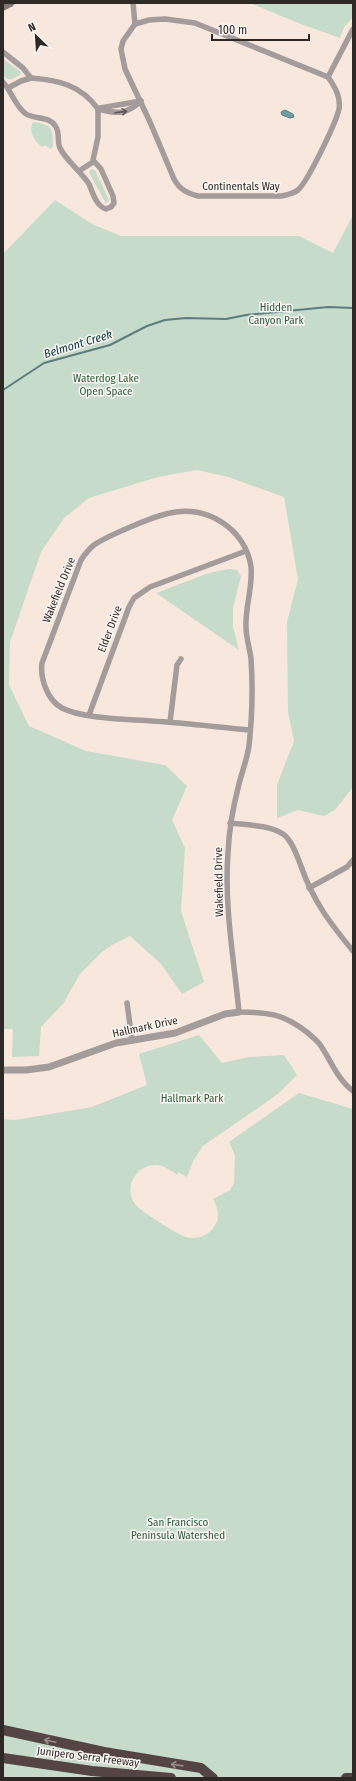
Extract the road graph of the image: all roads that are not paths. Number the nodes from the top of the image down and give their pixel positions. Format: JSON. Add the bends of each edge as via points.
{"nodes":[{"id":1,"x":11,"y":3,"type":"edge"},
{"id":2,"x":133,"y":3,"type":"edge"},
{"id":3,"x":3,"y":7,"type":"edge"},
{"id":4,"x":136,"y":24,"type":"junction"},
{"id":5,"x":353,"y":29,"type":"edge"},
{"id":6,"x":3,"y":52,"type":"edge"},
{"id":7,"x":328,"y":77,"type":"junction"},
{"id":8,"x":31,"y":78,"type":"junction"},
{"id":9,"x":3,"y":82,"type":"edge"},
{"id":10,"x":8,"y":88,"type":"junction"},
{"id":11,"x":141,"y":101,"type":"junction"},
{"id":12,"x":98,"y":109,"type":"junction"},
{"id":13,"x":93,"y":162,"type":"junction"},
{"id":14,"x":79,"y":171,"type":"junction"},
{"id":15,"x":246,"y":551,"type":"junction"},
{"id":16,"x":181,"y":659,"type":"dead end"},
{"id":17,"x":89,"y":715,"type":"junction"},
{"id":18,"x":170,"y":722,"type":"junction"},
{"id":19,"x":250,"y":730,"type":"junction"},
{"id":20,"x":230,"y":823,"type":"junction"},
{"id":21,"x":353,"y":860,"type":"edge"},
{"id":22,"x":309,"y":888,"type":"junction"},
{"id":23,"x":353,"y":951,"type":"edge"},
{"id":24,"x":126,"y":1003,"type":"dead end"},
{"id":25,"x":239,"y":1012,"type":"junction"},
{"id":26,"x":132,"y":1040,"type":"junction"},
{"id":27,"x":3,"y":1070,"type":"edge"},
{"id":28,"x":353,"y":1091,"type":"edge"},
{"id":29,"x":3,"y":1730,"type":"edge"},
{"id":30,"x":3,"y":1758,"type":"edge"},
{"id":31,"x":171,"y":1778,"type":"edge"},
{"id":32,"x":213,"y":1778,"type":"edge"},
{"id":33,"x":346,"y":1778,"type":"edge"},
{"id":34,"x":353,"y":1778,"type":"edge"}],
"edges":[{"from":1,"to":3,"type":"main road"},
{"from":2,"to":4,"type":"street"},
{"from":4,"to":7,"type":"street","via":[[165,19],[195,22]]},
{"from":4,"to":11,"type":"street","name":"Continentals Way","via":[[123,41],[121,49],[125,69]]},
{"from":5,"to":7,"type":"street"},
{"from":6,"to":8,"type":"street"},
{"from":7,"to":11,"type":"street","name":"Continentals Way","via":[[338,95],[339,108],[335,120],[301,187],[281,196],[198,196],[187,193],[174,179]]},
{"from":8,"to":10,"type":"street"},
{"from":8,"to":12,"type":"street","via":[[59,81],[70,86]]},
{"from":9,"to":10,"type":"street"},
{"from":10,"to":14,"type":"street","via":[[24,112],[32,117],[48,119],[54,124],[58,130],[60,148]]},
{"from":11,"to":12,"type":"street","via":[[125,111],[111,112]]},
{"from":12,"to":13,"type":"street","via":[[98,137]]},
{"from":13,"to":14,"type":"street"},
{"from":13,"to":14,"type":"street","via":[[101,169],[113,196],[112,207],[106,209],[99,205]]},
{"from":15,"to":17,"type":"street","name":"Elder Drive","via":[[150,587],[134,598]]},
{"from":15,"to":17,"type":"street","name":"Wakefield Drive","via":[[237,536],[224,523],[204,513],[190,511],[164,514],[104,539],[87,551],[78,567],[41,669],[44,684],[54,701],[62,708]]},
{"from":15,"to":19,"type":"street","name":"Wakefield Drive","via":[[251,569],[246,626],[251,659]]},
{"from":16,"to":18,"type":"street","via":[[177,665]]},
{"from":17,"to":18,"type":"street","name":"Wakefield Drive"},
{"from":18,"to":19,"type":"street","name":"Wakefield Drive"},
{"from":19,"to":20,"type":"street","name":"Wakefield Drive"},
{"from":20,"to":22,"type":"street","via":[[273,829],[285,835],[296,853]]},
{"from":20,"to":25,"type":"street","name":"Wakefield Drive","via":[[227,855],[228,889]]},
{"from":21,"to":22,"type":"street","via":[[347,867]]},
{"from":22,"to":23,"type":"street","via":[[327,919]]},
{"from":24,"to":26,"type":"street"},
{"from":25,"to":26,"type":"street","name":"Hallmark Drive","via":[[225,1014],[175,1033]]},
{"from":25,"to":28,"type":"street","name":"Hallmark Drive","via":[[269,1012],[294,1022],[320,1044],[328,1060]]},
{"from":26,"to":27,"type":"street","name":"Hallmark Drive","via":[[116,1043],[49,1067]]},
{"from":32,"to":29,"type":"highway","one_way":true,"via":[[201,1768],[131,1757]]},
{"from":30,"to":31,"type":"highway","name":"Junipero Serra Freeway","via":[[92,1771]]},
{"from":33,"to":34,"type":"highway"}]}
